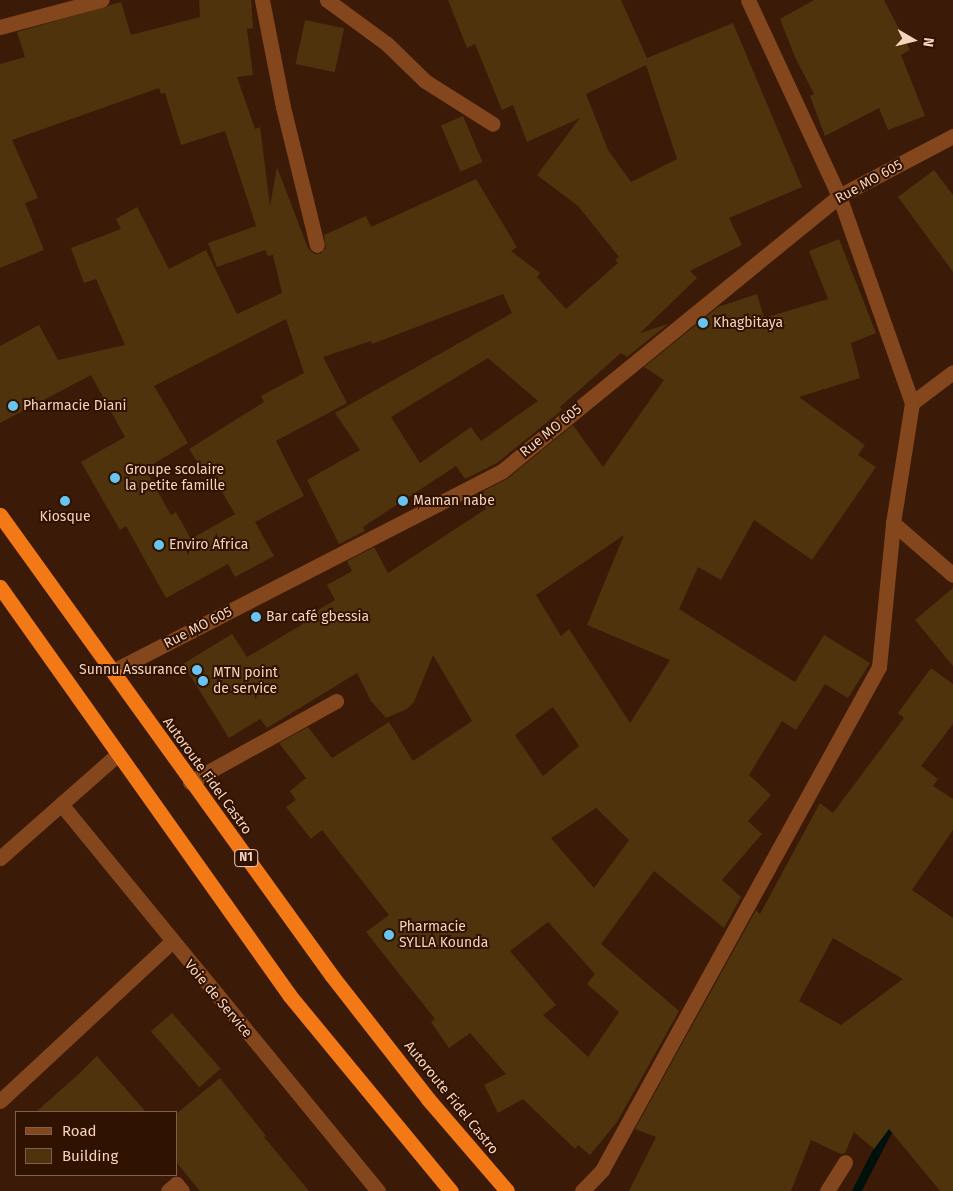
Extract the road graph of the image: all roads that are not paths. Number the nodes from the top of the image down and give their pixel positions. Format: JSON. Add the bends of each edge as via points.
{"nodes":[{"id":1,"x":101,"y":0,"type":"edge"},
{"id":2,"x":262,"y":0,"type":"edge"},
{"id":3,"x":327,"y":0,"type":"edge"},
{"id":4,"x":748,"y":0,"type":"edge"},
{"id":5,"x":0,"y":27,"type":"edge"},
{"id":6,"x":493,"y":124,"type":"dead end"},
{"id":7,"x":953,"y":136,"type":"edge"},
{"id":8,"x":839,"y":196,"type":"junction"},
{"id":9,"x":317,"y":245,"type":"dead end"},
{"id":10,"x":953,"y":372,"type":"edge"},
{"id":11,"x":912,"y":403,"type":"junction"},
{"id":12,"x":0,"y":515,"type":"edge"},
{"id":13,"x":894,"y":523,"type":"junction"},
{"id":14,"x":953,"y":575,"type":"edge"},
{"id":15,"x":0,"y":587,"type":"edge"},
{"id":16,"x":113,"y":671,"type":"junction"},
{"id":17,"x":336,"y":701,"type":"dead end"},
{"id":18,"x":118,"y":754,"type":"junction"},
{"id":19,"x":190,"y":782,"type":"junction"},
{"id":20,"x":60,"y":804,"type":"junction"},
{"id":21,"x":0,"y":858,"type":"edge"},
{"id":22,"x":171,"y":942,"type":"junction"},
{"id":23,"x":0,"y":1101,"type":"edge"},
{"id":24,"x":846,"y":1162,"type":"dead end"},
{"id":25,"x":168,"y":1191,"type":"edge"},
{"id":26,"x":182,"y":1191,"type":"edge"},
{"id":27,"x":378,"y":1191,"type":"edge"},
{"id":28,"x":451,"y":1191,"type":"edge"},
{"id":29,"x":506,"y":1191,"type":"edge"},
{"id":30,"x":582,"y":1191,"type":"edge"},
{"id":31,"x":827,"y":1191,"type":"edge"}],
"edges":[{"from":1,"to":5,"type":"street"},
{"from":2,"to":9,"type":"street","via":[[283,107]]},
{"from":3,"to":6,"type":"street","via":[[387,44],[425,81]]},
{"from":4,"to":8,"type":"street"},
{"from":7,"to":8,"type":"street","name":"Rue MO 605"},
{"from":8,"to":11,"type":"street"},
{"from":8,"to":16,"type":"street","name":"Rue MO 605","via":[[502,471]]},
{"from":10,"to":11,"type":"street"},
{"from":11,"to":13,"type":"street"},
{"from":12,"to":16,"type":"highway","name":"Autoroute Fidel Castro","number":"N1"},
{"from":13,"to":14,"type":"street"},
{"from":13,"to":30,"type":"street","via":[[879,667],[602,1170]]},
{"from":15,"to":18,"type":"highway"},
{"from":16,"to":19,"type":"highway","name":"Autoroute Fidel Castro","number":"N1"},
{"from":17,"to":19,"type":"street"},
{"from":18,"to":20,"type":"street"},
{"from":18,"to":28,"type":"highway","via":[[290,996]]},
{"from":19,"to":29,"type":"highway","name":"Autoroute Fidel Castro","number":"N1","via":[[332,976],[428,1099]]},
{"from":20,"to":21,"type":"street"},
{"from":20,"to":22,"type":"street","name":"Voie de Service"},
{"from":22,"to":23,"type":"street"},
{"from":22,"to":27,"type":"street","name":"Voie de Service"},
{"from":24,"to":31,"type":"street"},
{"from":25,"to":26,"type":"street","via":[[176,1184]]}]}
